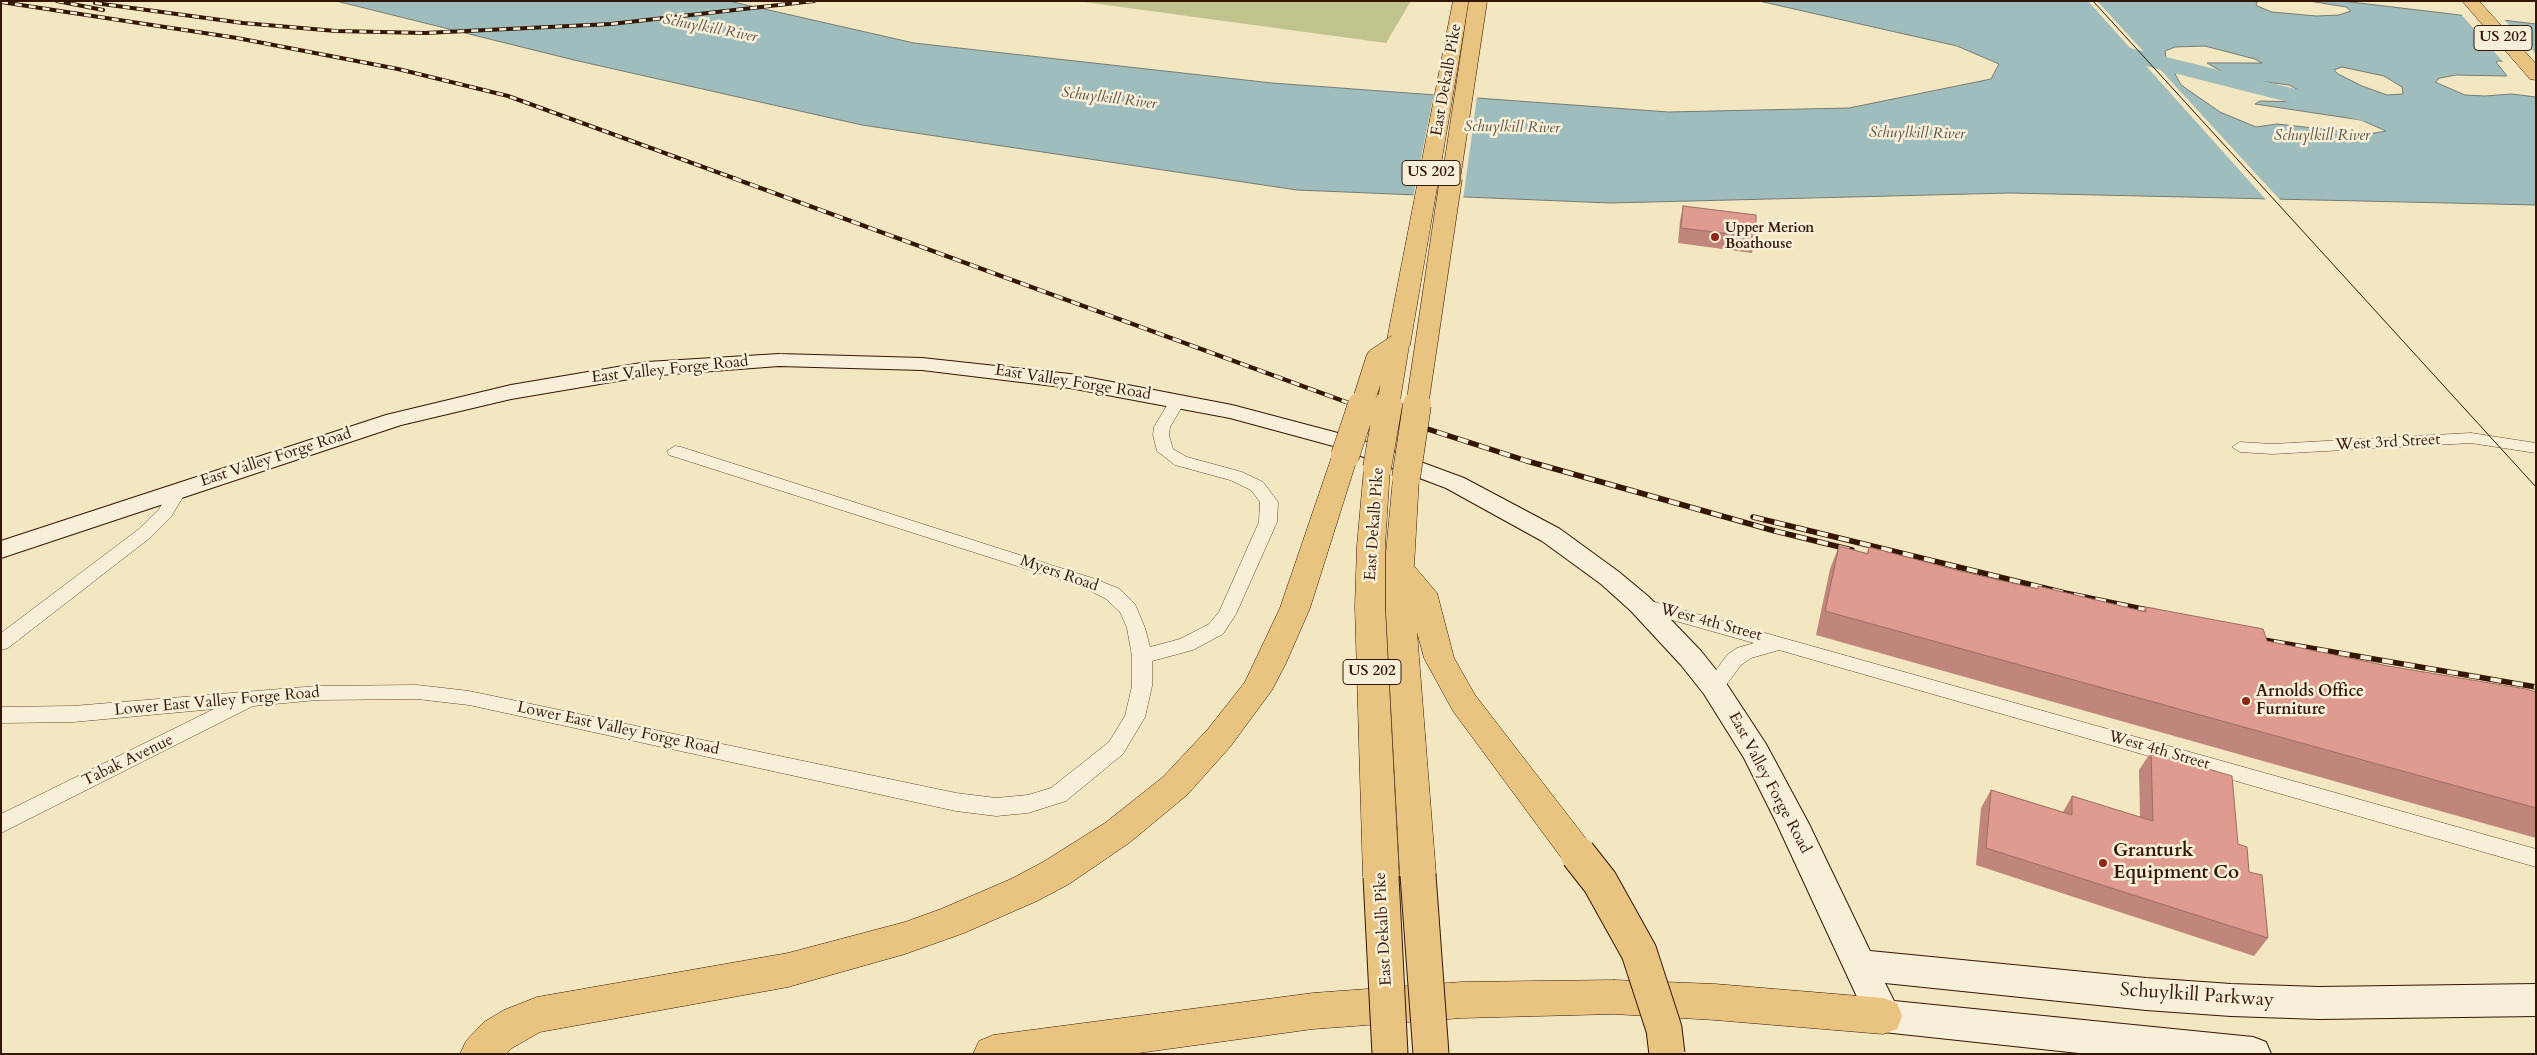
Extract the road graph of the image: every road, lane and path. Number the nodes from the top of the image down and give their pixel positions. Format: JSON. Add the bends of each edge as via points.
{"nodes":[{"id":1,"x":1461,"y":1,"type":"edge"},
{"id":2,"x":1478,"y":1,"type":"edge"},
{"id":3,"x":2470,"y":1,"type":"edge"},
{"id":4,"x":2536,"y":75,"type":"edge"},
{"id":5,"x":1398,"y":345,"type":"junction"},
{"id":6,"x":1178,"y":400,"type":"junction"},
{"id":7,"x":2240,"y":447,"type":"dead end"},
{"id":8,"x":2536,"y":448,"type":"edge"},
{"id":9,"x":675,"y":451,"type":"dead end"},
{"id":10,"x":179,"y":490,"type":"junction"},
{"id":11,"x":1,"y":550,"type":"edge"},
{"id":12,"x":1400,"y":570,"type":"junction"},
{"id":13,"x":1640,"y":604,"type":"junction"},
{"id":14,"x":1,"y":643,"type":"edge"},
{"id":15,"x":1783,"y":643,"type":"junction"},
{"id":16,"x":1142,"y":656,"type":"junction"},
{"id":17,"x":1714,"y":687,"type":"junction"},
{"id":18,"x":254,"y":698,"type":"junction"},
{"id":19,"x":1,"y":715,"type":"edge"},
{"id":20,"x":1,"y":824,"type":"edge"},
{"id":21,"x":2536,"y":858,"type":"edge"},
{"id":22,"x":1860,"y":965,"type":"junction"},
{"id":23,"x":2536,"y":1000,"type":"edge"},
{"id":24,"x":1883,"y":1016,"type":"junction"},
{"id":25,"x":480,"y":1054,"type":"edge"},
{"id":26,"x":993,"y":1054,"type":"edge"},
{"id":27,"x":1390,"y":1054,"type":"edge"},
{"id":28,"x":1431,"y":1054,"type":"edge"},
{"id":29,"x":1667,"y":1054,"type":"edge"},
{"id":30,"x":2253,"y":1054,"type":"edge"}],
"edges":[{"from":1,"to":5,"type":"highway","name":"East Dekalb Pike","number":"US 202"},
{"from":2,"to":12,"type":"highway","name":"East Dekalb Pike","bridge":true,"via":[[1406,478]]},
{"from":3,"to":4,"type":"highway","number":"US 202"},
{"from":5,"to":25,"type":"highway","bridge":true,"via":[[1377,359],[1295,608],[1256,690],[1219,738],[1175,786],[1102,843],[1016,894],[905,938],[788,970],[537,1015],[498,1035]]},
{"from":5,"to":27,"type":"highway","name":"East Dekalb Pike","number":"US 202","bridge":true,"via":[[1377,468],[1370,606]]},
{"from":6,"to":10,"type":"main road","name":"East Valley Forge Road","via":[[1014,373],[914,364],[779,360],[678,366],[556,383],[435,410],[317,444]]},
{"from":6,"to":13,"type":"main road","name":"East Valley Forge Road","via":[[1345,442],[1455,483],[1551,535]]},
{"from":6,"to":16,"type":"street","via":[[1162,427],[1166,450],[1181,461],[1236,476],[1257,486],[1269,502],[1270,512],[1228,614],[1216,629],[1186,645]]},
{"from":7,"to":8,"type":"street","name":"West 3rd Street","via":[[2272,449],[2470,438]]},
{"from":9,"to":16,"type":"street","name":"Myers Road","via":[[1089,583],[1114,594],[1128,609]]},
{"from":10,"to":11,"type":"main road","name":"East Valley Forge Road"},
{"from":10,"to":14,"type":"street","via":[[165,513],[145,533]]},
{"from":12,"to":28,"type":"highway","name":"East Dekalb Pike","bridge":true,"via":[[1404,675]]},
{"from":12,"to":29,"type":"highway","bridge":true,"via":[[1422,593],[1439,658],[1464,703],[1620,915],[1639,952],[1664,1029]]},
{"from":13,"to":15,"type":"street","name":"West 4th Street"},
{"from":13,"to":17,"type":"main road","name":"East Valley Forge Road"},
{"from":15,"to":17,"type":"street","name":"West 4th Street","via":[[1744,653],[1734,660]]},
{"from":15,"to":21,"type":"street","name":"West 4th Street"},
{"from":16,"to":18,"type":"street","name":"Lower East Valley Forge Road","via":[[1142,686],[1135,717],[1116,748],[1058,795],[1028,804],[996,807],[956,802],[469,698],[367,691]]},
{"from":17,"to":22,"type":"main road","name":"East Valley Forge Road","via":[[1774,785]]},
{"from":18,"to":19,"type":"street","name":"Lower East Valley Forge Road","via":[[73,714]]},
{"from":18,"to":20,"type":"street","name":"Tabak Avenue"},
{"from":22,"to":23,"type":"main road","name":"Schuylkill Parkway","via":[[2231,1000],[2319,1004]]},
{"from":22,"to":24,"type":"main road","name":"East Valley Forge Road"},
{"from":24,"to":26,"type":"highway","via":[[1614,997],[1462,1000],[1312,1011]]},
{"from":24,"to":30,"type":"main road"}]}
